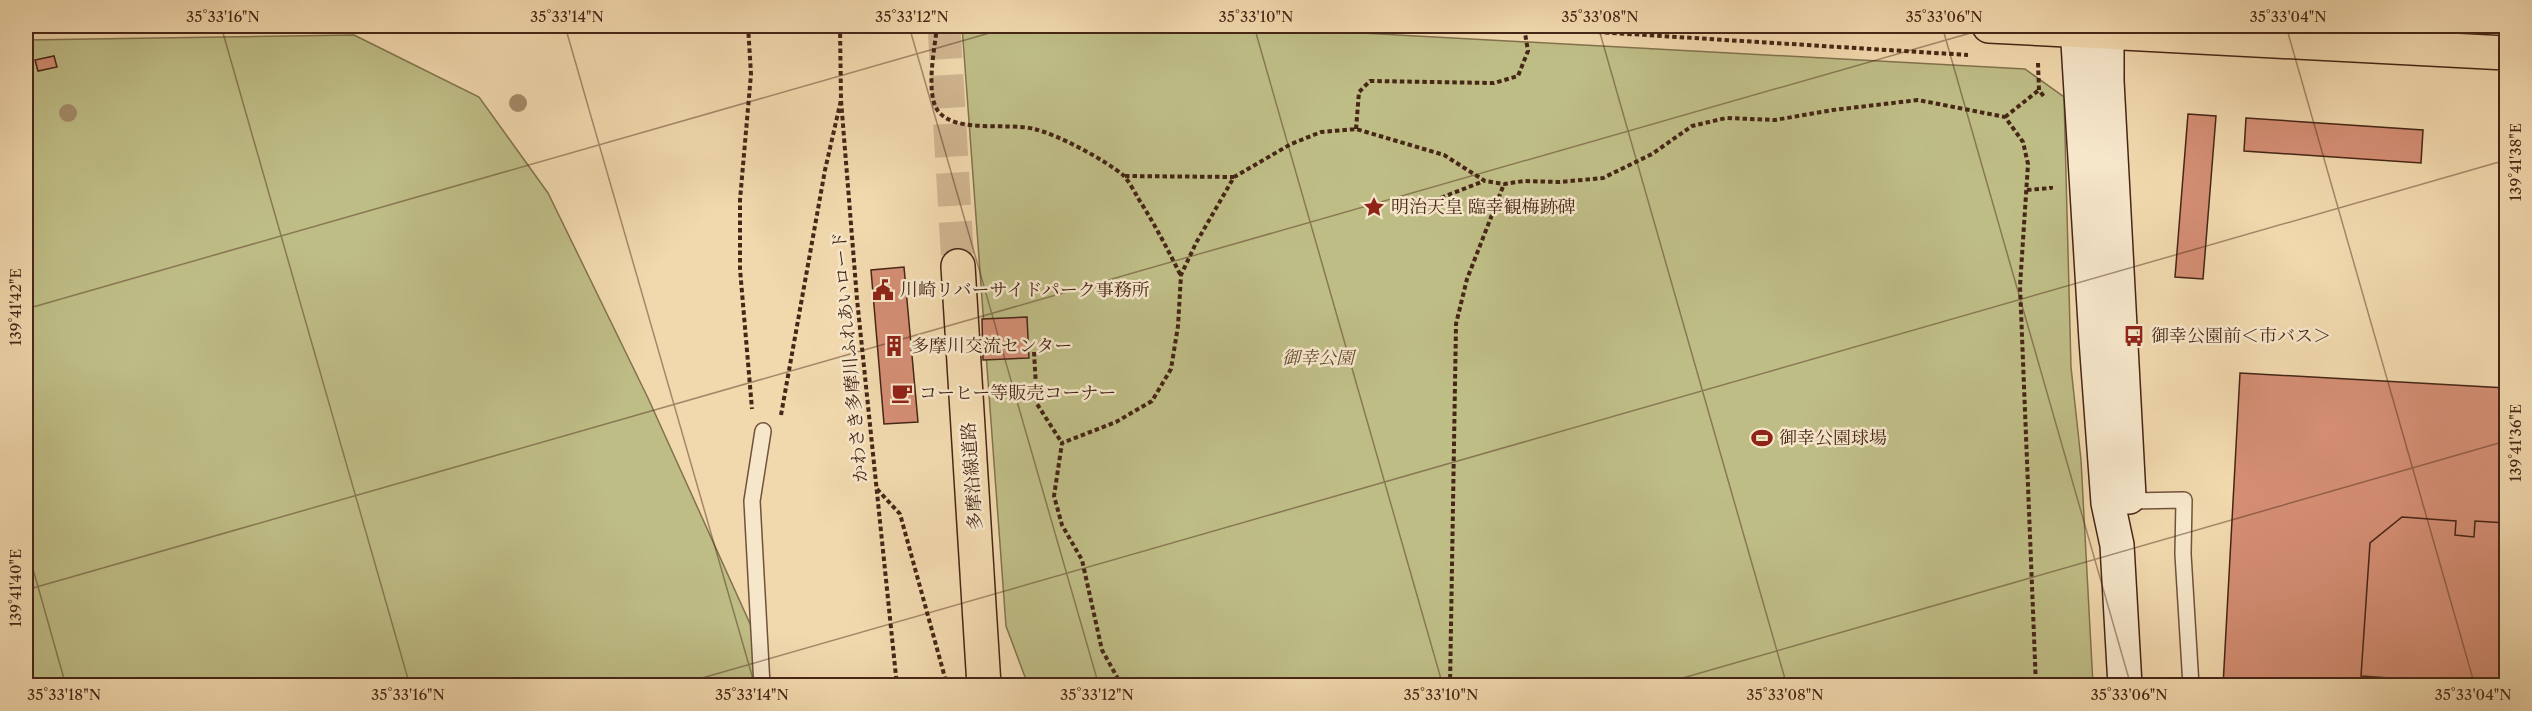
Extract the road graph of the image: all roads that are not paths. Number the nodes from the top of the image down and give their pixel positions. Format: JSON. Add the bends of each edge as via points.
{"nodes":[{"id":1,"x":2092,"y":29,"type":"edge"},
{"id":2,"x":1983,"y":40,"type":"edge"},
{"id":3,"x":2506,"y":53,"type":"edge"},
{"id":4,"x":958,"y":266,"type":"tunnel mouth"},
{"id":5,"x":763,"y":430,"type":"road end"},
{"id":6,"x":2130,"y":501,"type":"junction"},
{"id":7,"x":2117,"y":544,"type":"junction"},
{"id":8,"x":762,"y":686,"type":"edge"},
{"id":9,"x":984,"y":686,"type":"edge"},
{"id":10,"x":2125,"y":686,"type":"edge"},
{"id":11,"x":2191,"y":686,"type":"edge"}],
"edges":[{"from":1,"to":2,"type":"main road"},
{"from":1,"to":3,"type":"main road"},
{"from":1,"to":6,"type":"street","via":[[2107,81]]},
{"from":1,"to":7,"type":"street","via":[[2108,503]]},
{"from":4,"to":9,"type":"main road","name":"多摩沿線道路"},
{"from":5,"to":8,"type":"lane","via":[[752,501]]},
{"from":6,"to":7,"type":"street"},
{"from":6,"to":11,"type":"lane","via":[[2184,500],[2182,554]]},
{"from":7,"to":10,"type":"street"}]}
